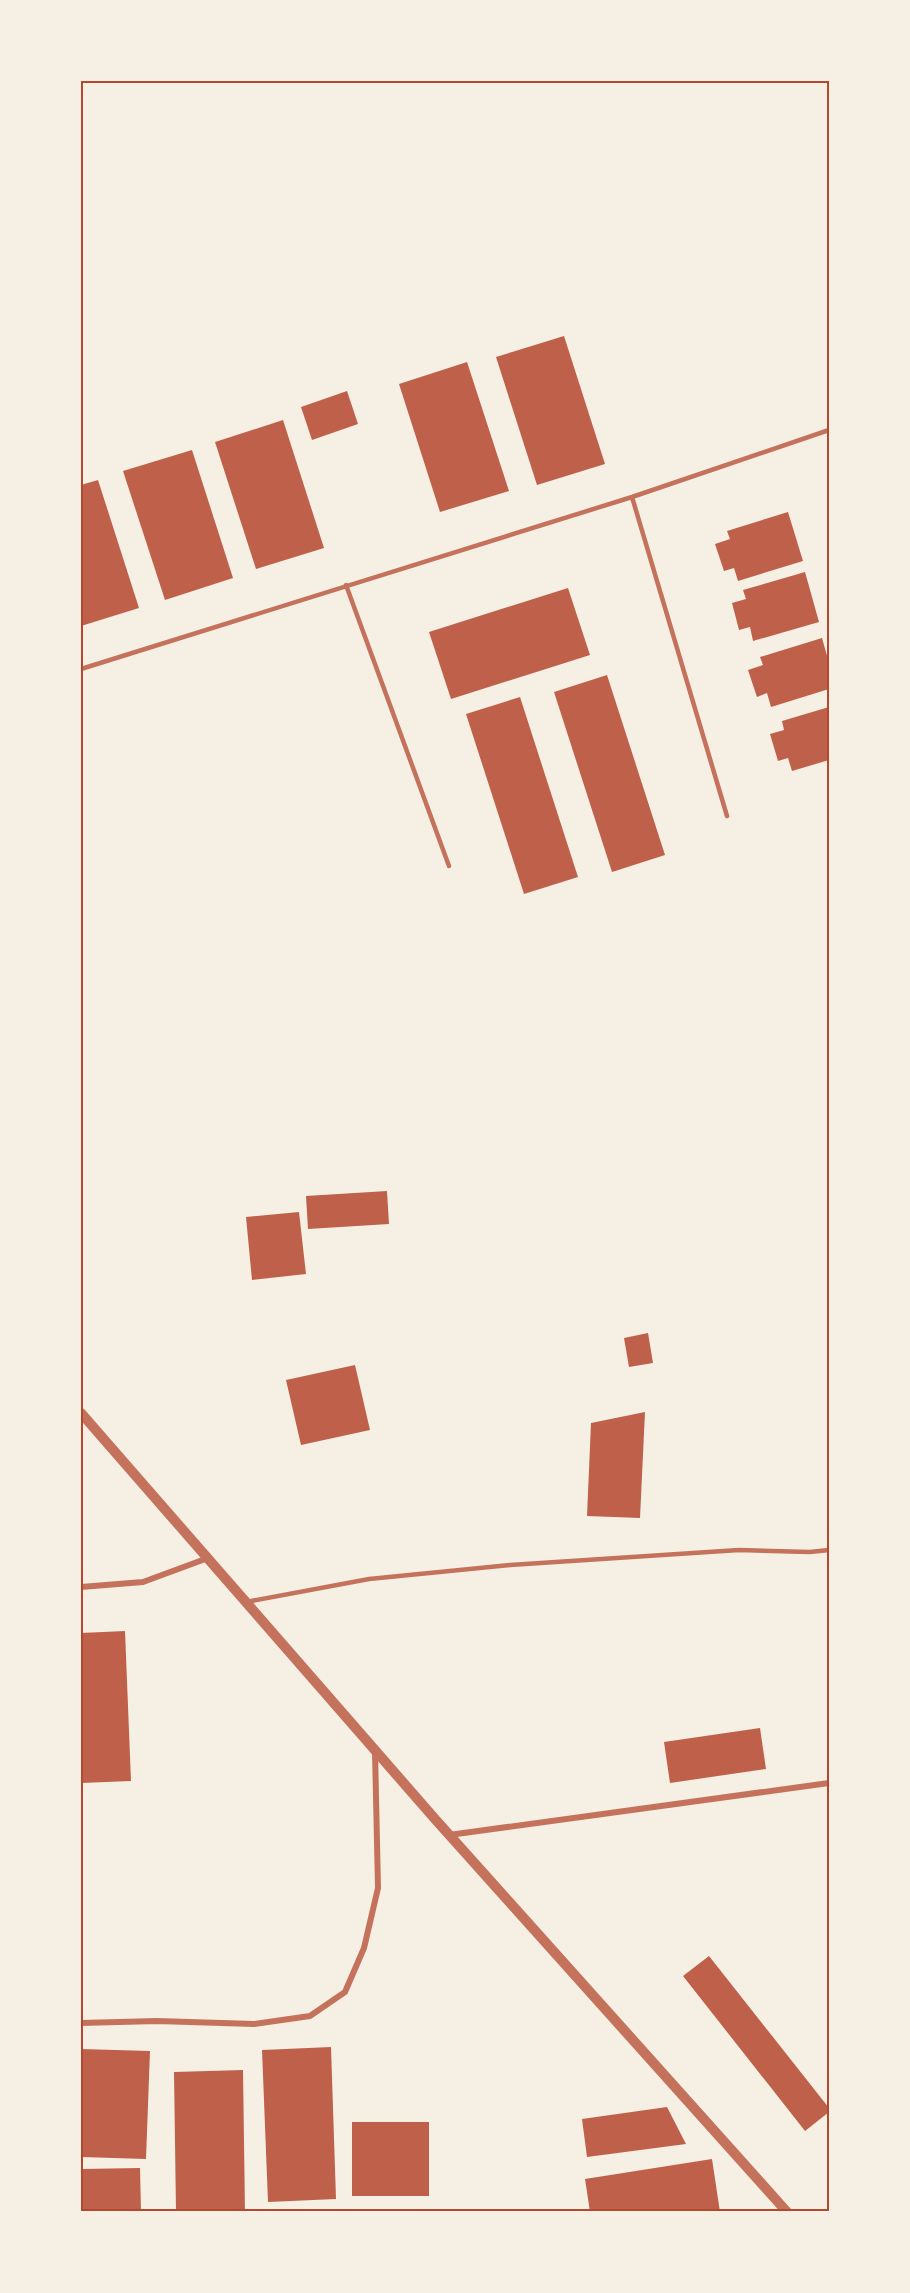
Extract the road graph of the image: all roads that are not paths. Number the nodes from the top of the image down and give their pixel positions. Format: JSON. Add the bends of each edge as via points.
{"nodes":[{"id":1,"x":829,"y":430,"type":"edge"},
{"id":2,"x":632,"y":497,"type":"junction"},
{"id":3,"x":346,"y":585,"type":"junction"},
{"id":4,"x":81,"y":669,"type":"edge"},
{"id":5,"x":727,"y":816,"type":"dead end"},
{"id":6,"x":449,"y":866,"type":"dead end"},
{"id":7,"x":81,"y":1413,"type":"edge"},
{"id":8,"x":829,"y":1550,"type":"edge"},
{"id":9,"x":208,"y":1558,"type":"junction"},
{"id":10,"x":81,"y":1587,"type":"edge"},
{"id":11,"x":246,"y":1602,"type":"junction"},
{"id":12,"x":375,"y":1751,"type":"junction"},
{"id":13,"x":829,"y":1783,"type":"edge"},
{"id":14,"x":449,"y":1835,"type":"junction"},
{"id":15,"x":81,"y":2023,"type":"edge"},
{"id":16,"x":787,"y":2212,"type":"edge"}],
"edges":[{"from":1,"to":2,"type":"lane"},
{"from":2,"to":3,"type":"lane"},
{"from":2,"to":5,"type":"lane"},
{"from":3,"to":4,"type":"lane"},
{"from":3,"to":6,"type":"lane"},
{"from":7,"to":9,"type":"street"},
{"from":8,"to":11,"type":"lane","via":[[739,1550],[498,1566],[369,1579]]},
{"from":9,"to":10,"type":"street","via":[[143,1582]]},
{"from":9,"to":11,"type":"street"},
{"from":11,"to":12,"type":"street"},
{"from":12,"to":14,"type":"street"},
{"from":12,"to":15,"type":"street","via":[[378,1888],[364,1948],[345,1992],[310,2016],[254,2024]]},
{"from":13,"to":14,"type":"street"},
{"from":14,"to":16,"type":"street"}]}
